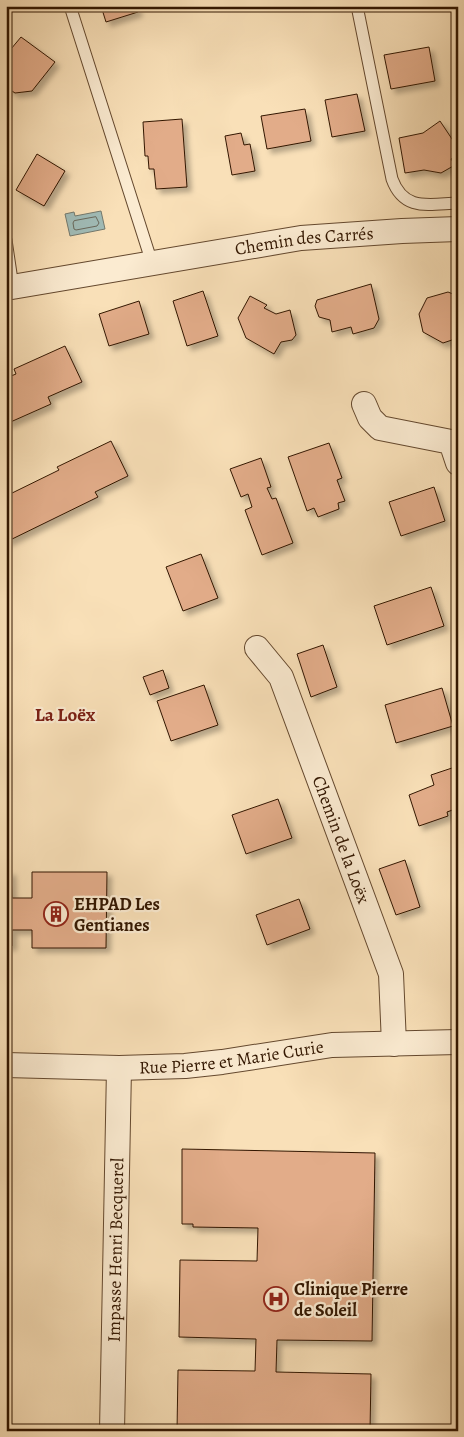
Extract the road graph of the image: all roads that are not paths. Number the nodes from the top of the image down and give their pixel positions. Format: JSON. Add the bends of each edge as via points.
{"nodes":[{"id":1,"x":70,"y":6,"type":"edge"},
{"id":2,"x":357,"y":6,"type":"edge"},
{"id":3,"x":458,"y":203,"type":"edge"},
{"id":4,"x":458,"y":229,"type":"edge"},
{"id":5,"x":6,"y":240,"type":"edge"},
{"id":6,"x":152,"y":263,"type":"junction"},
{"id":7,"x":10,"y":288,"type":"edge"},
{"id":8,"x":364,"y":404,"type":"dead end"},
{"id":9,"x":458,"y":463,"type":"edge"},
{"id":10,"x":257,"y":648,"type":"dead end"},
{"id":11,"x":458,"y":1042,"type":"edge"},
{"id":12,"x":394,"y":1044,"type":"junction"},
{"id":13,"x":6,"y":1065,"type":"edge"},
{"id":14,"x":119,"y":1068,"type":"junction"},
{"id":15,"x":112,"y":1431,"type":"edge"}],
"edges":[{"from":1,"to":6,"type":"lane"},
{"from":2,"to":3,"type":"lane","via":[[396,189],[401,196],[417,204]]},
{"from":4,"to":6,"type":"street","name":"Chemin des Carrés","via":[[301,238]]},
{"from":5,"to":7,"type":"lane","name":"Chemin des Carrés"},
{"from":6,"to":7,"type":"street","name":"Chemin des Carrés"},
{"from":8,"to":9,"type":"street","via":[[370,418],[380,428],[451,442]]},
{"from":10,"to":12,"type":"street","name":"Chemin de la Loëx","via":[[282,677],[390,974]]},
{"from":11,"to":12,"type":"street","name":"Rue Pierre et Marie Curie"},
{"from":12,"to":14,"type":"street","name":"Rue Pierre et Marie Curie","via":[[332,1045],[185,1066]]},
{"from":13,"to":14,"type":"street","name":"Rue Pierre et Marie Curie"},
{"from":14,"to":15,"type":"street","name":"Impasse Henri Becquerel"}]}
